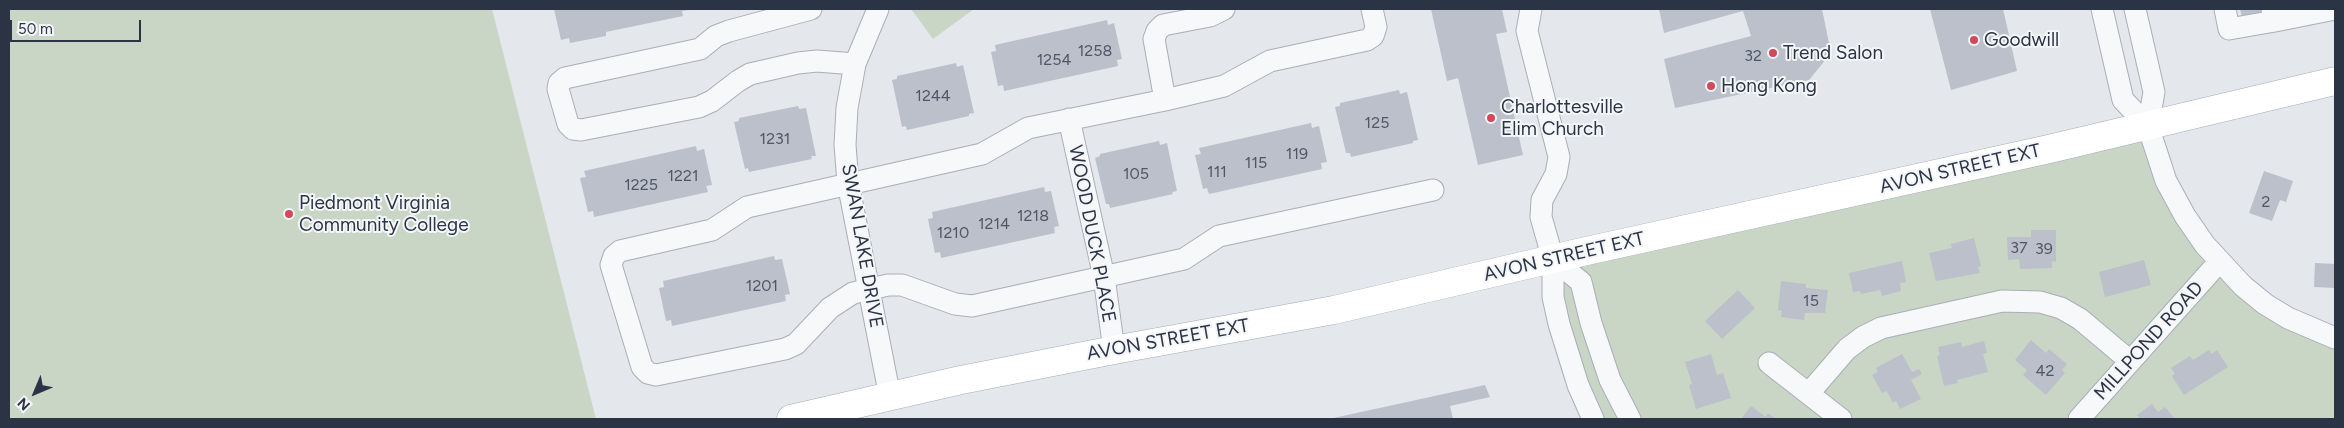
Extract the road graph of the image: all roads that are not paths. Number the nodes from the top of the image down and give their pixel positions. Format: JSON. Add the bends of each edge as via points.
{"nodes":[{"id":1,"x":811,"y":9,"type":"edge"},
{"id":2,"x":1224,"y":9,"type":"edge"},
{"id":3,"x":1372,"y":9,"type":"edge"},
{"id":4,"x":1531,"y":9,"type":"edge"},
{"id":5,"x":2102,"y":9,"type":"edge"},
{"id":6,"x":2135,"y":9,"type":"edge"},
{"id":7,"x":2225,"y":9,"type":"edge"},
{"id":8,"x":2335,"y":9,"type":"edge"},
{"id":9,"x":870,"y":11,"type":"edge"},
{"id":10,"x":2273,"y":15,"type":"edge"},
{"id":11,"x":855,"y":64,"type":"junction"},
{"id":12,"x":2335,"y":81,"type":"edge"},
{"id":13,"x":1165,"y":100,"type":"junction"},
{"id":14,"x":1069,"y":119,"type":"junction"},
{"id":15,"x":2148,"y":126,"type":"junction"},
{"id":16,"x":848,"y":183,"type":"junction"},
{"id":17,"x":1434,"y":190,"type":"dead end"},
{"id":18,"x":1553,"y":259,"type":"junction"},
{"id":19,"x":2219,"y":262,"type":"junction"},
{"id":20,"x":1104,"y":277,"type":"junction"},
{"id":21,"x":870,"y":289,"type":"junction"},
{"id":22,"x":2335,"y":338,"type":"edge"},
{"id":23,"x":1114,"y":350,"type":"junction"},
{"id":24,"x":2130,"y":361,"type":"junction"},
{"id":25,"x":1769,"y":363,"type":"dead end"},
{"id":26,"x":1809,"y":394,"type":"junction"},
{"id":27,"x":890,"y":397,"type":"junction"},
{"id":28,"x":791,"y":419,"type":"edge"},
{"id":29,"x":1593,"y":419,"type":"edge"},
{"id":30,"x":1630,"y":419,"type":"edge"},
{"id":31,"x":1841,"y":419,"type":"edge"},
{"id":32,"x":2079,"y":419,"type":"edge"}],
"edges":[{"from":1,"to":11,"type":"street","via":[[729,31],[716,36],[700,49],[564,78],[558,89],[568,124],[580,130],[699,107],[750,74],[798,63]]},
{"from":2,"to":13,"type":"street","via":[[1210,16],[1163,25],[1157,30],[1154,39]]},
{"from":3,"to":13,"type":"street","via":[[1376,27],[1373,36],[1367,40],[1270,61],[1224,86]]},
{"from":4,"to":18,"type":"street","via":[[1527,31],[1559,157],[1556,174],[1542,200],[1541,217]]},
{"from":5,"to":15,"type":"street","via":[[2123,100]]},
{"from":6,"to":15,"type":"street","via":[[2154,92]]},
{"from":7,"to":10,"type":"street","via":[[2229,29]]},
{"from":8,"to":10,"type":"street"},
{"from":9,"to":11,"type":"street","name":"SWAN LAKE DRIVE"},
{"from":11,"to":16,"type":"street","name":"SWAN LAKE DRIVE","via":[[847,108]]},
{"from":12,"to":15,"type":"main road","name":"AVON STREET EXT"},
{"from":13,"to":14,"type":"street"},
{"from":14,"to":16,"type":"street","via":[[1028,128],[982,154]]},
{"from":14,"to":20,"type":"street","name":"WOOD DUCK PLACE"},
{"from":15,"to":18,"type":"main road","name":"AVON STREET EXT"},
{"from":15,"to":19,"type":"street","via":[[2166,181],[2185,216]]},
{"from":16,"to":21,"type":"street","name":"SWAN LAKE DRIVE"},
{"from":16,"to":21,"type":"street","via":[[748,207],[712,230],[620,251],[611,265],[642,367],[656,375],[791,347],[838,302],[853,293]]},
{"from":17,"to":20,"type":"street","via":[[1219,236],[1184,259]]},
{"from":18,"to":23,"type":"main road","name":"AVON STREET EXT","via":[[1334,310]]},
{"from":18,"to":29,"type":"street","via":[[1553,297],[1559,324],[1578,385]]},
{"from":18,"to":30,"type":"street","via":[[1581,282],[1610,380]]},
{"from":19,"to":22,"type":"street","via":[[2265,304],[2288,318]]},
{"from":19,"to":24,"type":"street","name":"MILLPOND ROAD"},
{"from":20,"to":21,"type":"street","via":[[972,306],[955,304],[902,285]]},
{"from":20,"to":23,"type":"street","name":"WOOD DUCK PLACE"},
{"from":21,"to":27,"type":"street","name":"SWAN LAKE DRIVE"},
{"from":23,"to":27,"type":"main road","name":"AVON STREET EXT"},
{"from":24,"to":26,"type":"street","via":[[2080,319],[2061,308],[2040,302],[2002,301],[1881,328],[1847,349]]},
{"from":24,"to":32,"type":"street","name":"MILLPOND ROAD"},
{"from":25,"to":26,"type":"street"},
{"from":26,"to":31,"type":"street"},
{"from":27,"to":28,"type":"main road","name":"AVON STREET EXT"}]}
